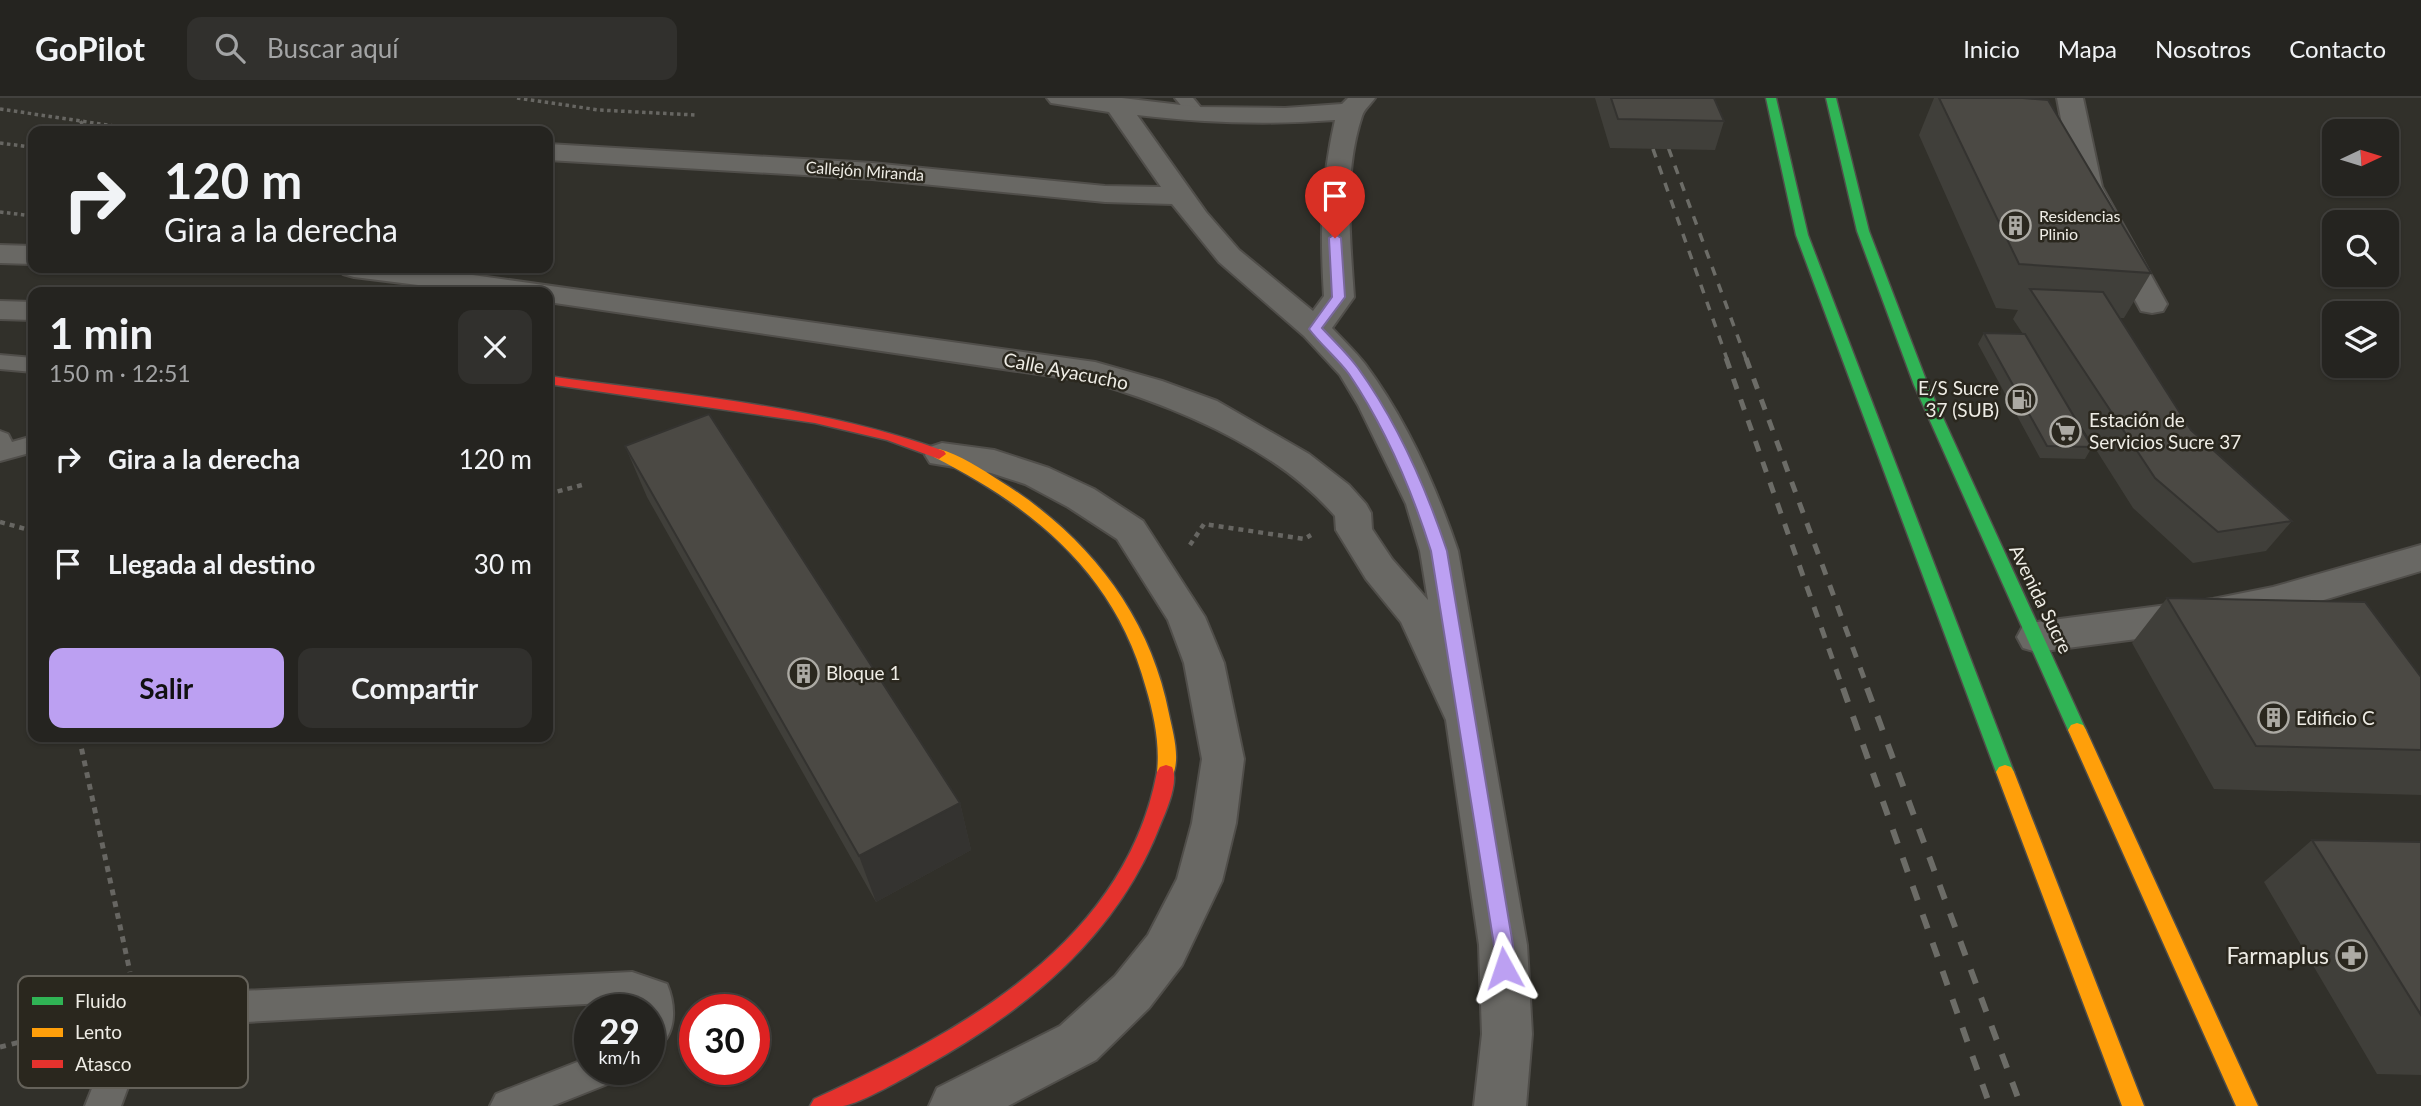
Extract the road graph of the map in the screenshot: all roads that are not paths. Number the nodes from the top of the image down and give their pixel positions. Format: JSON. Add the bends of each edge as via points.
{"nodes":[{"id":1,"x":1060,"y":98,"type":"edge"},
{"id":2,"x":1771,"y":98,"type":"edge"},
{"id":3,"x":1831,"y":98,"type":"edge"},
{"id":4,"x":2070,"y":98,"type":"edge"},
{"id":5,"x":1117,"y":105,"type":"junction"},
{"id":6,"x":1356,"y":105,"type":"edge"},
{"id":7,"x":1191,"y":107,"type":"edge"},
{"id":8,"x":553,"y":152,"type":"edge"},
{"id":9,"x":1181,"y":196,"type":"junction"},
{"id":10,"x":0,"y":254,"type":"edge"},
{"id":11,"x":28,"y":255,"type":"edge"},
{"id":12,"x":392,"y":273,"type":"edge"},
{"id":13,"x":499,"y":287,"type":"edge"},
{"id":14,"x":553,"y":294,"type":"edge"},
{"id":15,"x":2152,"y":304,"type":"dead end"},
{"id":16,"x":0,"y":310,"type":"edge"},
{"id":17,"x":28,"y":311,"type":"edge"},
{"id":18,"x":1315,"y":329,"type":"junction"},
{"id":19,"x":0,"y":362,"type":"edge"},
{"id":20,"x":28,"y":365,"type":"edge"},
{"id":21,"x":553,"y":381,"type":"edge"},
{"id":22,"x":0,"y":439,"type":"edge"},
{"id":23,"x":28,"y":446,"type":"edge"},
{"id":24,"x":942,"y":455,"type":"junction"},
{"id":25,"x":2421,"y":558,"type":"edge"},
{"id":26,"x":2036,"y":637,"type":"junction"},
{"id":27,"x":1467,"y":721,"type":"junction"},
{"id":28,"x":652,"y":994,"type":"edge"},
{"id":29,"x":248,"y":1007,"type":"edge"},
{"id":30,"x":574,"y":1080,"type":"edge"},
{"id":31,"x":110,"y":1088,"type":"edge"},
{"id":32,"x":103,"y":1106,"type":"edge"},
{"id":33,"x":508,"y":1106,"type":"edge"},
{"id":34,"x":821,"y":1106,"type":"edge"},
{"id":35,"x":955,"y":1106,"type":"edge"},
{"id":36,"x":1500,"y":1106,"type":"edge"},
{"id":37,"x":2133,"y":1106,"type":"edge"},
{"id":38,"x":2247,"y":1106,"type":"edge"}],
"edges":[{"from":1,"to":5,"type":"street"},
{"from":2,"to":37,"type":"main road","via":[[1802,235],[1826,302]]},
{"from":3,"to":26,"type":"main road","name":"Avenida Sucre","via":[[1863,231],[1890,309]]},
{"from":4,"to":15,"type":"street","via":[[2088,187]]},
{"from":5,"to":7,"type":"street"},
{"from":5,"to":9,"type":"street"},
{"from":6,"to":7,"type":"street","via":[[1285,116]]},
{"from":6,"to":18,"type":"street","via":[[1338,169],[1335,238],[1339,297]]},
{"from":8,"to":9,"type":"street","name":"Callejón Miranda"},
{"from":9,"to":18,"type":"street","via":[[1230,256]]},
{"from":10,"to":11,"type":"street"},
{"from":12,"to":13,"type":"street","name":"Calle Ayacucho"},
{"from":14,"to":27,"type":"street","name":"Calle Ayacucho","via":[[1095,372],[1205,409],[1297,462],[1353,513],[1354,530],[1417,614]]},
{"from":16,"to":17,"type":"street"},
{"from":18,"to":27,"type":"street","via":[[1352,369],[1375,405],[1424,504],[1439,551]]},
{"from":19,"to":20,"type":"lane"},
{"from":21,"to":24,"type":"main road","via":[[842,424]]},
{"from":22,"to":23,"type":"lane","via":[[2,454]]},
{"from":24,"to":34,"type":"main road","via":[[1035,512],[1074,544],[1111,586],[1153,669],[1167,763],[1157,812],[1135,859],[1096,920],[1059,964],[1012,1003],[957,1039],[901,1071]]},
{"from":24,"to":35,"type":"street","via":[[994,462],[1037,476],[1130,530],[1186,617],[1204,663],[1223,760],[1199,881],[1166,950],[1132,992],[1078,1043]]},
{"from":25,"to":26,"type":"street","via":[[2213,614]]},
{"from":26,"to":38,"type":"main road","name":"Avenida Sucre"},
{"from":27,"to":36,"type":"street","via":[[1503,945],[1507,1034]]},
{"from":28,"to":29,"type":"lane","via":[[625,986]]},
{"from":30,"to":33,"type":"lane"},
{"from":31,"to":32,"type":"lane"}]}
